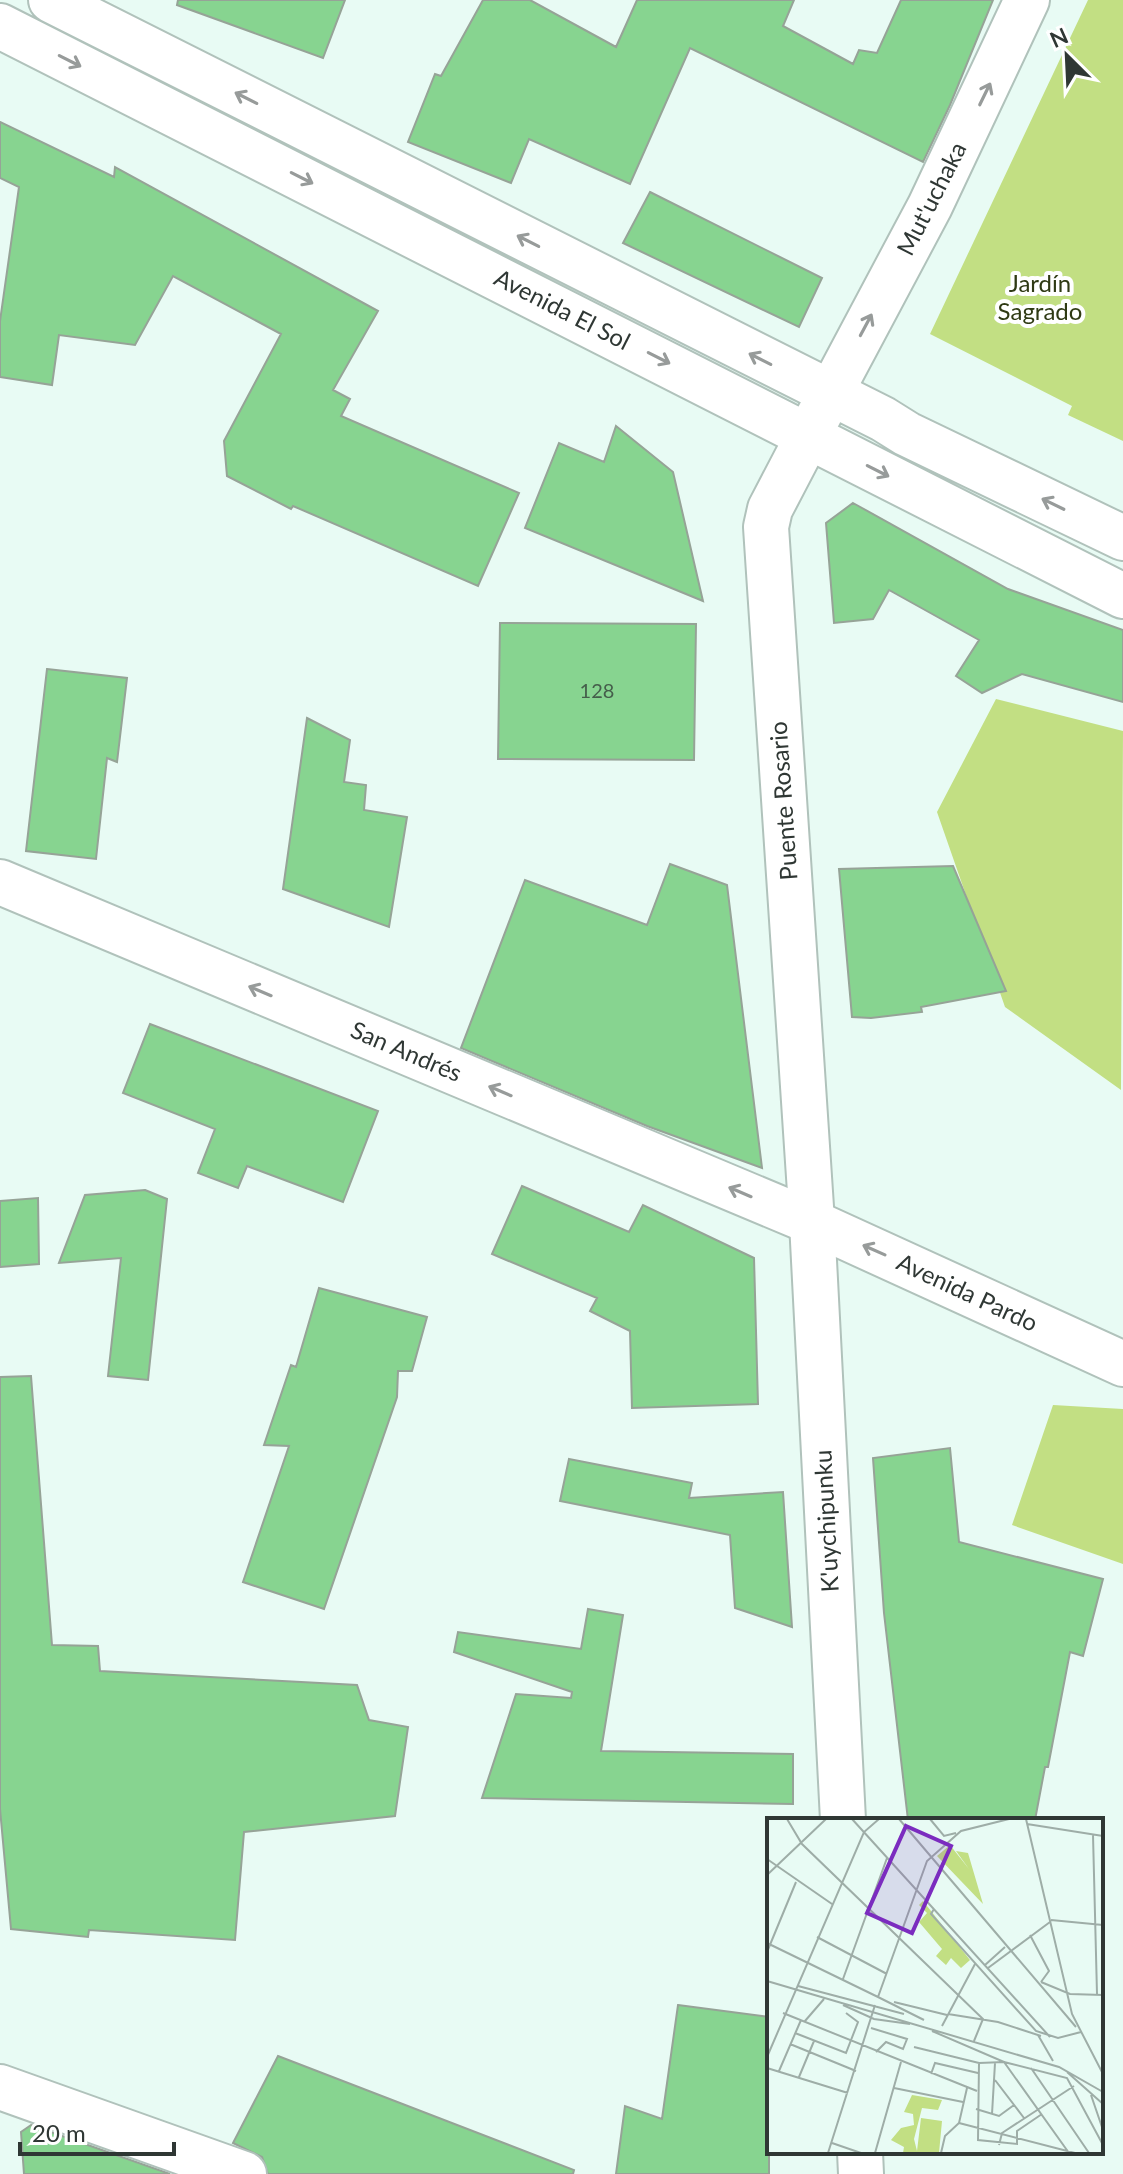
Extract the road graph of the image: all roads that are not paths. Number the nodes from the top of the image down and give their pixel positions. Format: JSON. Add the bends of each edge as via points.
{"nodes":[{"id":1,"x":51,"y":0,"type":"edge"},
{"id":2,"x":1027,"y":0,"type":"edge"},
{"id":3,"x":0,"y":26,"type":"edge"},
{"id":4,"x":830,"y":394,"type":"junction"},
{"id":5,"x":808,"y":436,"type":"junction"},
{"id":6,"x":1123,"y":538,"type":"edge"},
{"id":7,"x":1123,"y":596,"type":"edge"},
{"id":8,"x":0,"y":882,"type":"edge"},
{"id":9,"x":812,"y":1222,"type":"junction"},
{"id":10,"x":1123,"y":1364,"type":"edge"},
{"id":11,"x":843,"y":1818,"type":"edge"},
{"id":12,"x":0,"y":2087,"type":"edge"},
{"id":13,"x":860,"y":2154,"type":"edge"},
{"id":14,"x":244,"y":2174,"type":"edge"},
{"id":15,"x":861,"y":2174,"type":"edge"}],
"edges":[{"from":4,"to":1,"type":"street","name":"Avenida El Sol","one_way":true},
{"from":4,"to":2,"type":"street","name":"Mut'uchaka","one_way":true,"via":[[930,206]]},
{"from":3,"to":5,"type":"street","name":"Avenida El Sol","one_way":true},
{"from":4,"to":5,"type":"street","name":"Puente Rosario"},
{"from":6,"to":4,"type":"street","name":"Avenida El Sol","one_way":true},
{"from":5,"to":7,"type":"street","name":"Avenida El Sol","one_way":true},
{"from":5,"to":9,"type":"street","name":"Puente Rosario","via":[[766,527]]},
{"from":9,"to":8,"type":"street","name":"San Andrés","one_way":true},
{"from":10,"to":9,"type":"street","name":"Avenida Pardo","one_way":true},
{"from":9,"to":11,"type":"street","name":"K'uychipunku"},
{"from":12,"to":14,"type":"street"},
{"from":13,"to":15,"type":"street"}]}
